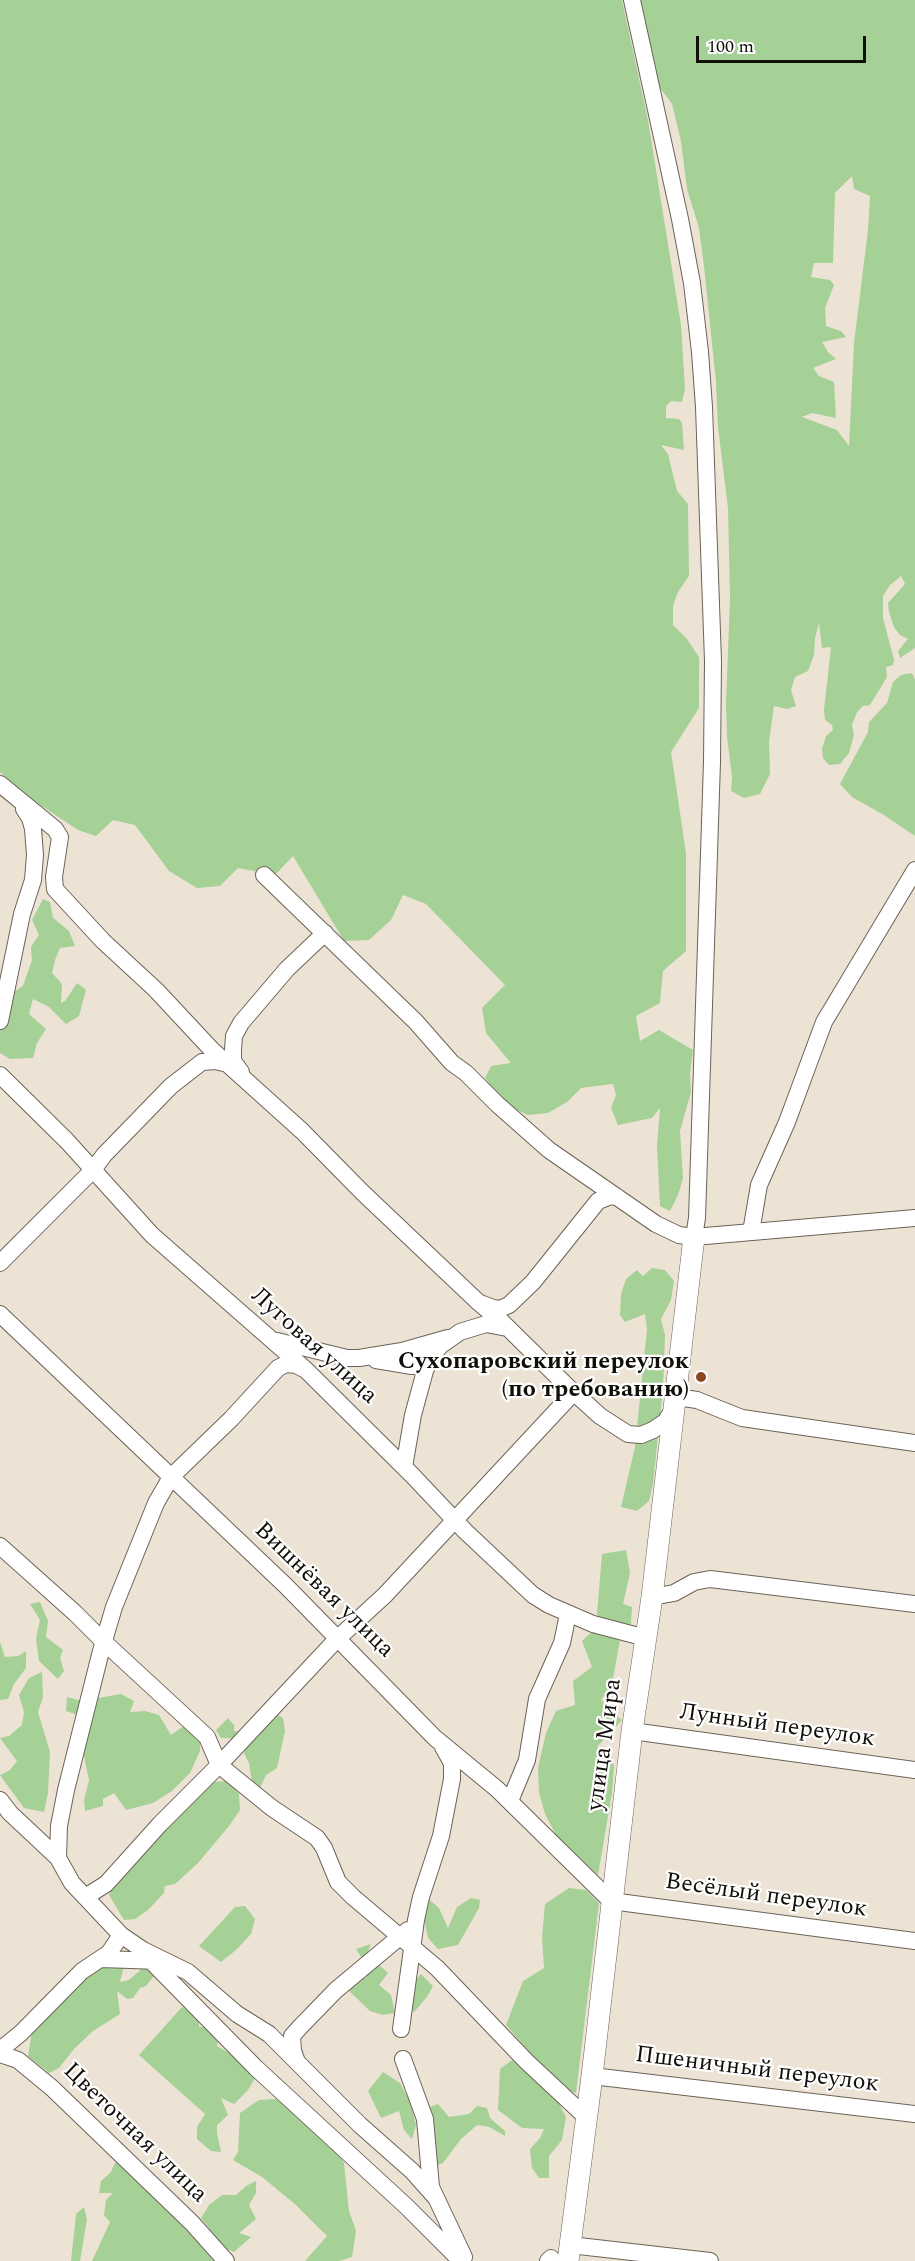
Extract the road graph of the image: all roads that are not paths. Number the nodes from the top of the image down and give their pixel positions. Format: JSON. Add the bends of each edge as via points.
{"nodes":[{"id":1,"x":632,"y":0,"type":"edge"},
{"id":2,"x":0,"y":784,"type":"edge"},
{"id":3,"x":14,"y":798,"type":"junction"},
{"id":4,"x":915,"y":870,"type":"edge"},
{"id":5,"x":264,"y":875,"type":"dead end"},
{"id":6,"x":33,"y":880,"type":"junction"},
{"id":7,"x":73,"y":908,"type":"junction"},
{"id":8,"x":325,"y":933,"type":"junction"},
{"id":9,"x":0,"y":1021,"type":"edge"},
{"id":10,"x":228,"y":1064,"type":"junction"},
{"id":11,"x":2,"y":1075,"type":"edge"},
{"id":12,"x":245,"y":1078,"type":"junction"},
{"id":13,"x":93,"y":1170,"type":"junction"},
{"id":14,"x":617,"y":1197,"type":"junction"},
{"id":15,"x":915,"y":1218,"type":"edge"},
{"id":16,"x":751,"y":1232,"type":"junction"},
{"id":17,"x":694,"y":1236,"type":"junction"},
{"id":18,"x":0,"y":1263,"type":"edge"},
{"id":19,"x":477,"y":1301,"type":"junction"},
{"id":20,"x":0,"y":1314,"type":"edge"},
{"id":21,"x":511,"y":1330,"type":"junction"},
{"id":22,"x":453,"y":1336,"type":"junction"},
{"id":23,"x":273,"y":1340,"type":"junction"},
{"id":24,"x":359,"y":1358,"type":"junction"},
{"id":25,"x":430,"y":1359,"type":"junction"},
{"id":26,"x":305,"y":1370,"type":"junction"},
{"id":27,"x":574,"y":1392,"type":"junction"},
{"id":28,"x":675,"y":1403,"type":"junction"},
{"id":29,"x":915,"y":1443,"type":"edge"},
{"id":30,"x":404,"y":1467,"type":"junction"},
{"id":31,"x":171,"y":1477,"type":"junction"},
{"id":32,"x":455,"y":1521,"type":"junction"},
{"id":33,"x":0,"y":1546,"type":"edge"},
{"id":34,"x":652,"y":1597,"type":"junction"},
{"id":35,"x":915,"y":1604,"type":"edge"},
{"id":36,"x":568,"y":1614,"type":"junction"},
{"id":37,"x":646,"y":1638,"type":"junction"},
{"id":38,"x":337,"y":1639,"type":"junction"},
{"id":39,"x":104,"y":1642,"type":"junction"},
{"id":40,"x":633,"y":1731,"type":"junction"},
{"id":41,"x":435,"y":1738,"type":"junction"},
{"id":42,"x":219,"y":1765,"type":"junction"},
{"id":43,"x":915,"y":1770,"type":"edge"},
{"id":44,"x":0,"y":1800,"type":"edge"},
{"id":45,"x":510,"y":1801,"type":"junction"},
{"id":46,"x":58,"y":1858,"type":"junction"},
{"id":47,"x":85,"y":1897,"type":"junction"},
{"id":48,"x":611,"y":1901,"type":"junction"},
{"id":49,"x":121,"y":1935,"type":"junction"},
{"id":50,"x":915,"y":1941,"type":"edge"},
{"id":51,"x":406,"y":1942,"type":"junction"},
{"id":52,"x":101,"y":1959,"type":"junction"},
{"id":53,"x":157,"y":1961,"type":"junction"},
{"id":54,"x":401,"y":2029,"type":"dead end"},
{"id":55,"x":0,"y":2052,"type":"edge"},
{"id":56,"x":403,"y":2059,"type":"dead end"},
{"id":57,"x":297,"y":2061,"type":"junction"},
{"id":58,"x":592,"y":2076,"type":"junction"},
{"id":59,"x":915,"y":2114,"type":"edge"},
{"id":60,"x":587,"y":2118,"type":"junction"},
{"id":61,"x":436,"y":2198,"type":"junction"},
{"id":62,"x":559,"y":2256,"type":"edge"},
{"id":63,"x":226,"y":2261,"type":"edge"},
{"id":64,"x":461,"y":2261,"type":"edge"},
{"id":65,"x":466,"y":2261,"type":"edge"},
{"id":66,"x":710,"y":2261,"type":"edge"}],
"edges":[{"from":1,"to":17,"type":"street","via":[[693,283],[704,407],[712,762]]},
{"from":2,"to":3,"type":"street"},
{"from":3,"to":6,"type":"street","via":[[30,818],[33,829]]},
{"from":3,"to":7,"type":"street","via":[[60,837],[55,889]]},
{"from":4,"to":16,"type":"street","via":[[824,1022],[759,1185]]},
{"from":5,"to":8,"type":"street"},
{"from":6,"to":7,"type":"street","via":[[40,892]]},
{"from":6,"to":9,"type":"street"},
{"from":7,"to":10,"type":"street"},
{"from":8,"to":12,"type":"street","via":[[286,969],[241,1023],[234,1036],[233,1061]]},
{"from":8,"to":14,"type":"street","via":[[497,1104],[549,1149]]},
{"from":10,"to":12,"type":"street"},
{"from":10,"to":13,"type":"street","via":[[202,1062],[191,1069]]},
{"from":11,"to":13,"type":"street","name":"Луговая улица"},
{"from":12,"to":19,"type":"street"},
{"from":13,"to":18,"type":"street"},
{"from":13,"to":23,"type":"street","name":"Луговая улица","via":[[152,1235]]},
{"from":14,"to":17,"type":"street","via":[[656,1224],[679,1235]]},
{"from":14,"to":19,"type":"street","via":[[598,1201],[509,1305],[500,1309]]},
{"from":15,"to":16,"type":"street"},
{"from":16,"to":17,"type":"street"},
{"from":17,"to":28,"type":"main road","name":"улица Мира"},
{"from":19,"to":21,"type":"street"},
{"from":20,"to":31,"type":"street","name":"Вишнёвая улица"},
{"from":21,"to":22,"type":"street","via":[[486,1324]]},
{"from":21,"to":27,"type":"street"},
{"from":22,"to":24,"type":"street"},
{"from":22,"to":25,"type":"street"},
{"from":23,"to":24,"type":"street"},
{"from":23,"to":26,"type":"street","name":"Луговая улица"},
{"from":24,"to":25,"type":"street","via":[[412,1366]]},
{"from":25,"to":30,"type":"street","via":[[413,1415]]},
{"from":26,"to":30,"type":"street","name":"Луговая улица"},
{"from":26,"to":31,"type":"street","via":[[286,1364],[278,1368]]},
{"from":27,"to":28,"type":"street","via":[[628,1434],[641,1435],[653,1430],[665,1422]]},
{"from":27,"to":32,"type":"street"},
{"from":28,"to":29,"type":"street","via":[[697,1400],[742,1418]]},
{"from":28,"to":34,"type":"main road","name":"улица Мира"},
{"from":30,"to":32,"type":"street","name":"Луговая улица"},
{"from":31,"to":38,"type":"street","name":"Вишнёвая улица"},
{"from":31,"to":39,"type":"street","via":[[156,1503]]},
{"from":32,"to":36,"type":"street","name":"Луговая улица","via":[[533,1595]]},
{"from":32,"to":38,"type":"street","via":[[386,1595]]},
{"from":33,"to":39,"type":"street"},
{"from":34,"to":35,"type":"street","via":[[710,1579]]},
{"from":34,"to":37,"type":"main road","name":"улица Мира"},
{"from":36,"to":37,"type":"street","name":"Луговая улица"},
{"from":36,"to":45,"type":"street","via":[[562,1643],[537,1699],[527,1760]]},
{"from":37,"to":40,"type":"main road","name":"улица Мира"},
{"from":38,"to":41,"type":"street","name":"Вишнёвая улица"},
{"from":38,"to":42,"type":"street"},
{"from":39,"to":42,"type":"street","via":[[207,1737]]},
{"from":39,"to":46,"type":"street","via":[[66,1790]]},
{"from":40,"to":43,"type":"street","name":"Лунный переулок"},
{"from":40,"to":48,"type":"main road","name":"улица Мира"},
{"from":41,"to":45,"type":"street","name":"Вишнёвая улица"},
{"from":41,"to":51,"type":"street","via":[[452,1763],[452,1779],[441,1836]]},
{"from":42,"to":47,"type":"street","via":[[106,1884]]},
{"from":42,"to":51,"type":"street","via":[[317,1838],[338,1882]]},
{"from":44,"to":46,"type":"street"},
{"from":45,"to":48,"type":"street","name":"Вишнёвая улица"},
{"from":46,"to":47,"type":"street"},
{"from":47,"to":49,"type":"street"},
{"from":48,"to":50,"type":"street","name":"Весёлый переулок"},
{"from":48,"to":58,"type":"main road","name":"улица Мира"},
{"from":49,"to":52,"type":"street"},
{"from":49,"to":53,"type":"street"},
{"from":51,"to":54,"type":"street"},
{"from":51,"to":57,"type":"street","via":[[336,1990],[301,2026],[292,2036]]},
{"from":51,"to":60,"type":"street"},
{"from":52,"to":53,"type":"street"},
{"from":52,"to":55,"type":"street","via":[[72,1980]]},
{"from":53,"to":57,"type":"street","via":[[188,1972],[237,2014],[269,2034]]},
{"from":53,"to":64,"type":"street","via":[[256,2068]]},
{"from":55,"to":63,"type":"street","name":"Цветочная улица","via":[[18,2060],[52,2088]]},
{"from":56,"to":61,"type":"street","via":[[425,2119],[430,2179]]},
{"from":57,"to":61,"type":"street"},
{"from":58,"to":59,"type":"street","name":"Пшеничный переулок"},
{"from":58,"to":60,"type":"main road","name":"улица Мира"},
{"from":60,"to":62,"type":"main road","name":"улица Мира"},
{"from":61,"to":65,"type":"street"},
{"from":62,"to":66,"type":"street"}]}
